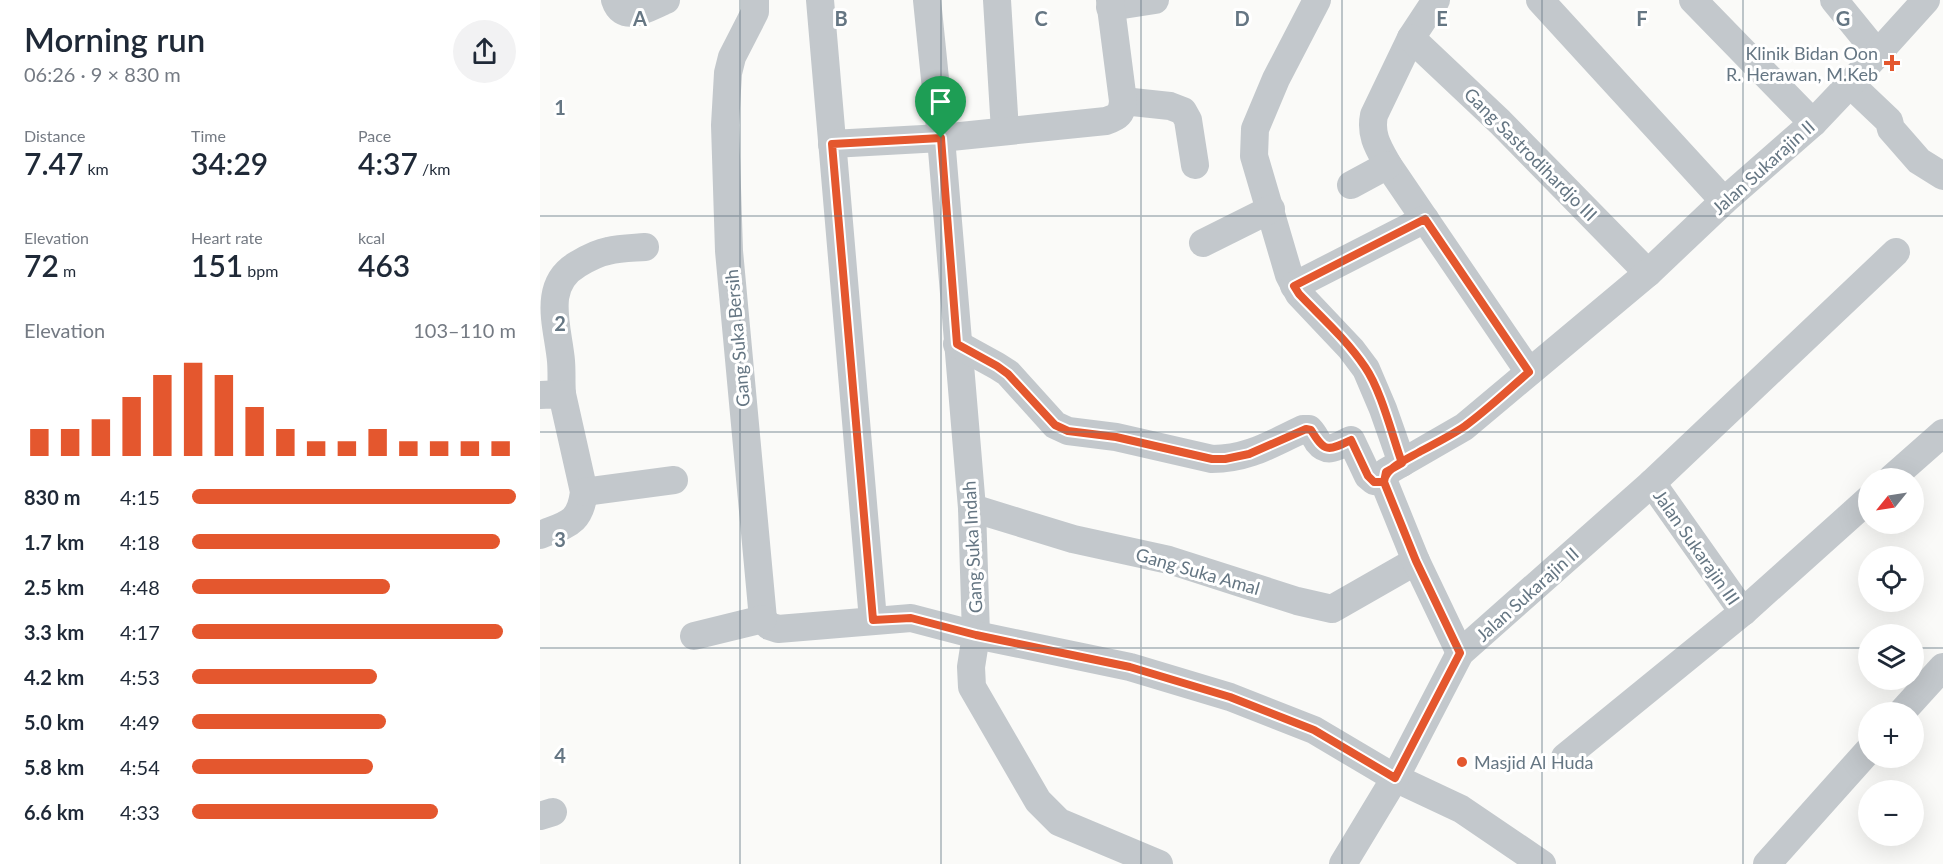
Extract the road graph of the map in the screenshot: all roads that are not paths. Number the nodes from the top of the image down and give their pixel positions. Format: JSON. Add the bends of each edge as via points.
{"nodes":[{"id":1,"x":615,"y":0,"type":"edge"},
{"id":2,"x":666,"y":0,"type":"edge"},
{"id":3,"x":755,"y":0,"type":"edge"},
{"id":4,"x":820,"y":0,"type":"edge"},
{"id":5,"x":927,"y":0,"type":"edge"},
{"id":6,"x":997,"y":0,"type":"edge"},
{"id":7,"x":1155,"y":0,"type":"edge"},
{"id":8,"x":1317,"y":0,"type":"edge"},
{"id":9,"x":1436,"y":0,"type":"edge"},
{"id":10,"x":1540,"y":0,"type":"edge"},
{"id":11,"x":1693,"y":0,"type":"edge"},
{"id":12,"x":1834,"y":0,"type":"edge"},
{"id":13,"x":1926,"y":0,"type":"edge"},
{"id":14,"x":1110,"y":4,"type":"edge"},
{"id":15,"x":1411,"y":38,"type":"junction"},
{"id":16,"x":1878,"y":54,"type":"junction"},
{"id":17,"x":1850,"y":84,"type":"junction"},
{"id":18,"x":1123,"y":100,"type":"junction"},
{"id":19,"x":1813,"y":123,"type":"junction"},
{"id":20,"x":1005,"y":131,"type":"junction"},
{"id":21,"x":941,"y":138,"type":"junction"},
{"id":22,"x":832,"y":144,"type":"junction"},
{"id":23,"x":1195,"y":165,"type":"dead end"},
{"id":24,"x":1388,"y":165,"type":"junction"},
{"id":25,"x":1943,"y":176,"type":"edge"},
{"id":26,"x":1350,"y":184,"type":"dead end"},
{"id":27,"x":1724,"y":201,"type":"junction"},
{"id":28,"x":1271,"y":209,"type":"junction"},
{"id":29,"x":1425,"y":219,"type":"junction"},
{"id":30,"x":1203,"y":243,"type":"dead end"},
{"id":31,"x":645,"y":247,"type":"dead end"},
{"id":32,"x":1896,"y":252,"type":"dead end"},
{"id":33,"x":1648,"y":273,"type":"junction"},
{"id":34,"x":1294,"y":286,"type":"junction"},
{"id":35,"x":957,"y":344,"type":"junction"},
{"id":36,"x":1529,"y":372,"type":"junction"},
{"id":37,"x":551,"y":394,"type":"edge"},
{"id":38,"x":1943,"y":433,"type":"edge"},
{"id":39,"x":1903,"y":468,"type":"edge"},
{"id":40,"x":1393,"y":473,"type":"junction"},
{"id":41,"x":674,"y":480,"type":"dead end"},
{"id":42,"x":1652,"y":483,"type":"junction"},
{"id":43,"x":584,"y":492,"type":"junction"},
{"id":44,"x":972,"y":508,"type":"junction"},
{"id":45,"x":1858,"y":509,"type":"edge"},
{"id":46,"x":540,"y":535,"type":"edge"},
{"id":47,"x":1416,"y":561,"type":"junction"},
{"id":48,"x":1743,"y":612,"type":"junction"},
{"id":49,"x":764,"y":619,"type":"junction"},
{"id":50,"x":873,"y":620,"type":"junction"},
{"id":51,"x":976,"y":635,"type":"junction"},
{"id":52,"x":694,"y":636,"type":"dead end"},
{"id":53,"x":1460,"y":653,"type":"junction"},
{"id":54,"x":1943,"y":667,"type":"edge"},
{"id":55,"x":1911,"y":702,"type":"edge"},
{"id":56,"x":1565,"y":757,"type":"dead end"},
{"id":57,"x":1858,"y":762,"type":"edge"},
{"id":58,"x":1395,"y":778,"type":"junction"},
{"id":59,"x":1159,"y":864,"type":"edge"},
{"id":60,"x":1343,"y":864,"type":"edge"},
{"id":61,"x":1542,"y":864,"type":"edge"},
{"id":62,"x":1767,"y":864,"type":"edge"}],
"edges":[{"from":1,"to":2,"type":"street","via":[[627,14]]},
{"from":3,"to":49,"type":"street","name":"Gang Suka Bersih","via":[[755,12],[732,57],[725,125],[729,251]]},
{"from":4,"to":22,"type":"street"},
{"from":5,"to":21,"type":"street","name":"Gang Suka Indah"},
{"from":6,"to":20,"type":"street"},
{"from":7,"to":14,"type":"street"},
{"from":8,"to":28,"type":"street","via":[[1255,129],[1254,156]]},
{"from":9,"to":15,"type":"street"},
{"from":10,"to":27,"type":"street"},
{"from":11,"to":19,"type":"street"},
{"from":12,"to":16,"type":"street"},
{"from":13,"to":16,"type":"street","name":"Jalan Sukarajin II"},
{"from":14,"to":18,"type":"street"},
{"from":15,"to":24,"type":"street","via":[[1372,126],[1374,140]]},
{"from":15,"to":33,"type":"street","name":"Gang Sastrodihardjo III","via":[[1500,122]]},
{"from":16,"to":17,"type":"street","name":"Jalan Sukarajin II"},
{"from":17,"to":19,"type":"street","name":"Jalan Sukarajin II"},
{"from":17,"to":25,"type":"street","via":[[1889,121],[1891,129],[1919,161]]},
{"from":18,"to":20,"type":"street","via":[[1117,117],[1106,121]]},
{"from":18,"to":23,"type":"street","via":[[1170,105],[1183,111]]},
{"from":19,"to":27,"type":"street","name":"Jalan Sukarajin II"},
{"from":20,"to":21,"type":"street"},
{"from":21,"to":22,"type":"street"},
{"from":21,"to":35,"type":"street","name":"Gang Suka Indah"},
{"from":22,"to":50,"type":"street"},
{"from":24,"to":26,"type":"street"},
{"from":24,"to":29,"type":"street"},
{"from":27,"to":33,"type":"street","name":"Jalan Sukarajin II"},
{"from":28,"to":30,"type":"street"},
{"from":28,"to":34,"type":"street"},
{"from":29,"to":34,"type":"street"},
{"from":29,"to":36,"type":"street"},
{"from":31,"to":37,"type":"street","via":[[591,257],[562,278],[556,289],[554,314],[561,359]]},
{"from":32,"to":42,"type":"street","name":"Jalan Sukarajin II"},
{"from":33,"to":36,"type":"street","name":"Jalan Sukarajin II"},
{"from":34,"to":40,"type":"street","via":[[1366,369],[1383,409]]},
{"from":35,"to":40,"type":"street","via":[[1008,374],[1055,425],[1068,431],[1225,459],[1260,450],[1306,429],[1326,448],[1333,449],[1351,440],[1374,482]]},
{"from":35,"to":44,"type":"street","name":"Gang Suka Indah"},
{"from":36,"to":40,"type":"street","name":"Jalan Sukarajin II","via":[[1464,427]]},
{"from":37,"to":43,"type":"street"},
{"from":38,"to":39,"type":"street"},
{"from":40,"to":47,"type":"street","name":"Jalan Sukarajin II"},
{"from":41,"to":43,"type":"street"},
{"from":42,"to":48,"type":"street","name":"Jalan Sukarajin III"},
{"from":42,"to":53,"type":"street","name":"Jalan Sukarajin II"},
{"from":43,"to":46,"type":"street","via":[[582,508],[575,518]]},
{"from":44,"to":47,"type":"street","name":"Gang Suka Amal","via":[[1073,539],[1169,560],[1297,602],[1332,609]]},
{"from":44,"to":51,"type":"street","name":"Gang Suka Indah"},
{"from":45,"to":48,"type":"street"},
{"from":47,"to":53,"type":"street","name":"Jalan Sukarajin II"},
{"from":48,"to":56,"type":"street"},
{"from":49,"to":50,"type":"street","via":[[769,626],[778,628]]},
{"from":49,"to":52,"type":"street"},
{"from":50,"to":51,"type":"street","via":[[911,618]]},
{"from":51,"to":58,"type":"street","via":[[1130,667],[1230,697],[1314,730]]},
{"from":51,"to":59,"type":"street","name":"Gang Suka Indah","via":[[972,687],[1038,801],[1059,822]]},
{"from":53,"to":58,"type":"street"},
{"from":54,"to":55,"type":"street"},
{"from":57,"to":62,"type":"street"},
{"from":58,"to":60,"type":"street"},
{"from":58,"to":61,"type":"street","via":[[1461,809]]}]}
